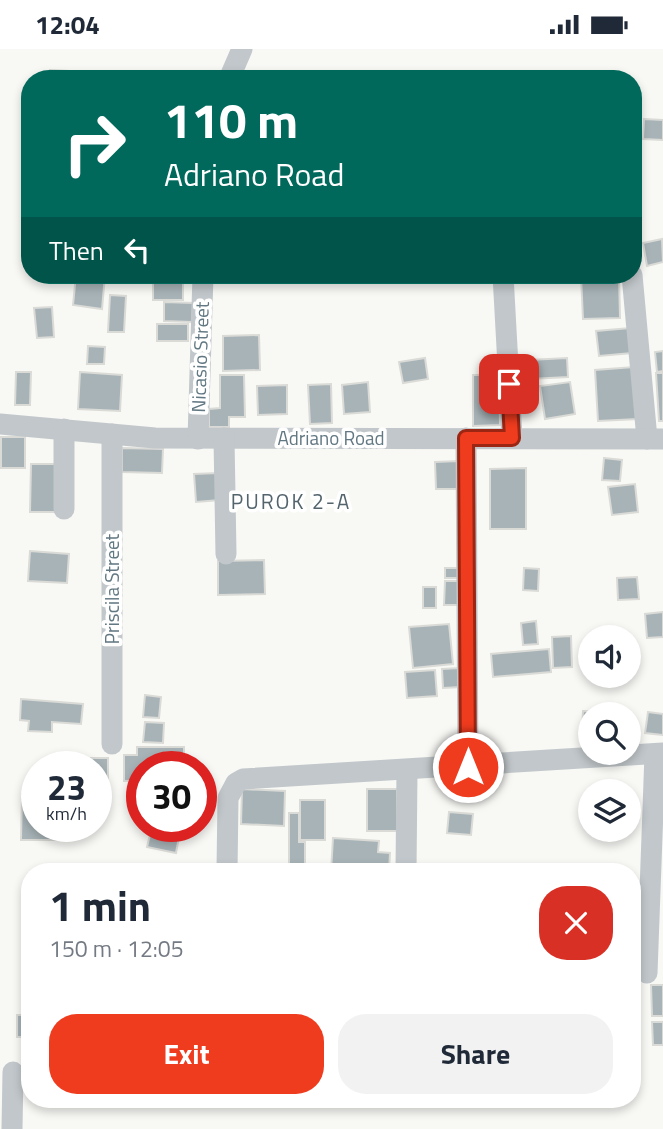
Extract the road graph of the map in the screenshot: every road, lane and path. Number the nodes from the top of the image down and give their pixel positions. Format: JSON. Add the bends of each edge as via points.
{"nodes":[{"id":1,"x":242,"y":49,"type":"edge"},
{"id":2,"x":233,"y":70,"type":"edge"},
{"id":3,"x":203,"y":284,"type":"edge"},
{"id":4,"x":503,"y":284,"type":"edge"},
{"id":5,"x":633,"y":284,"type":"edge"},
{"id":6,"x":0,"y":423,"type":"edge"},
{"id":7,"x":64,"y":429,"type":"junction"},
{"id":8,"x":112,"y":434,"type":"junction"},
{"id":9,"x":224,"y":438,"type":"junction"},
{"id":10,"x":466,"y":438,"type":"junction"},
{"id":11,"x":512,"y":438,"type":"junction"},
{"id":12,"x":198,"y":439,"type":"junction"},
{"id":13,"x":655,"y":439,"type":"edge"},
{"id":14,"x":64,"y":509,"type":"dead end"},
{"id":15,"x":226,"y":554,"type":"dead end"},
{"id":16,"x":112,"y":744,"type":"dead end"},
{"id":17,"x":659,"y":754,"type":"edge"},
{"id":18,"x":468,"y":767,"type":"junction"},
{"id":19,"x":407,"y":770,"type":"junction"},
{"id":20,"x":227,"y":863,"type":"edge"},
{"id":21,"x":406,"y":863,"type":"edge"},
{"id":22,"x":647,"y":973,"type":"dead end"},
{"id":23,"x":13,"y":1072,"type":"dead end"},
{"id":24,"x":12,"y":1129,"type":"edge"}],
"edges":[{"from":1,"to":2,"type":"street"},
{"from":3,"to":12,"type":"street","name":"Nicasio Street"},
{"from":4,"to":11,"type":"street"},
{"from":5,"to":13,"type":"street"},
{"from":6,"to":7,"type":"street","name":"Adriano Road"},
{"from":7,"to":8,"type":"street","name":"Adriano Road"},
{"from":7,"to":14,"type":"street"},
{"from":8,"to":12,"type":"street","name":"Adriano Road"},
{"from":8,"to":16,"type":"street","name":"Priscila Street"},
{"from":9,"to":10,"type":"street","name":"Adriano Road"},
{"from":9,"to":12,"type":"street","name":"Adriano Road"},
{"from":9,"to":15,"type":"street"},
{"from":10,"to":11,"type":"street","name":"Adriano Road"},
{"from":10,"to":18,"type":"street"},
{"from":11,"to":13,"type":"street","name":"Adriano Road"},
{"from":17,"to":18,"type":"street"},
{"from":17,"to":22,"type":"street"},
{"from":18,"to":19,"type":"street"},
{"from":19,"to":20,"type":"street","via":[[254,778],[236,783],[229,798]]},
{"from":19,"to":21,"type":"street"},
{"from":23,"to":24,"type":"street"}]}
